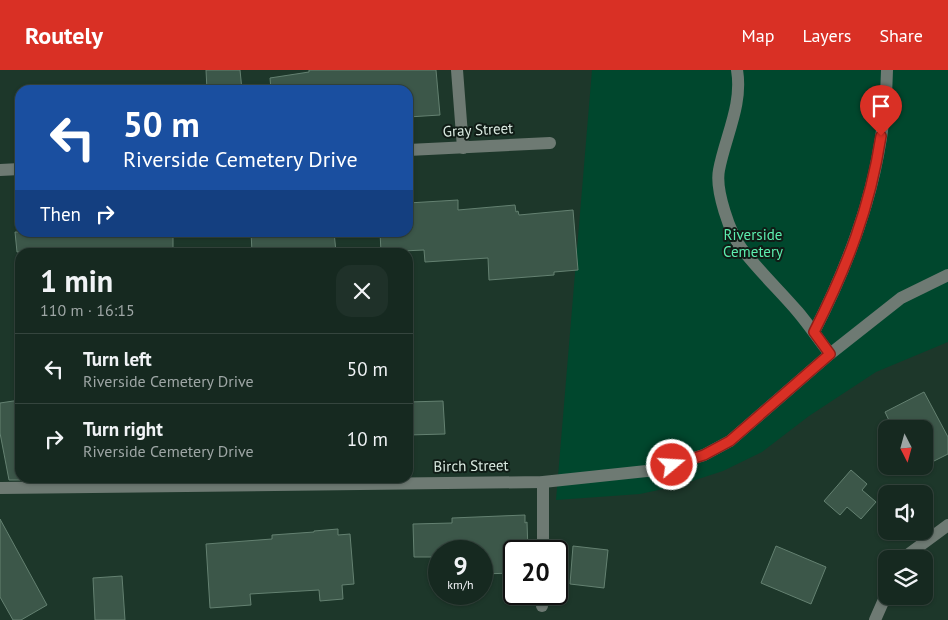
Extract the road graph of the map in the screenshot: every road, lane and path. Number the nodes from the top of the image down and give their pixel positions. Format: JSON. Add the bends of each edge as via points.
{"nodes":[{"id":1,"x":457,"y":70,"type":"edge"},
{"id":2,"x":737,"y":70,"type":"edge"},
{"id":3,"x":887,"y":70,"type":"edge"},
{"id":4,"x":550,"y":143,"type":"dead end"},
{"id":5,"x":463,"y":148,"type":"junction"},
{"id":6,"x":413,"y":150,"type":"edge"},
{"id":7,"x":15,"y":169,"type":"edge"},
{"id":8,"x":0,"y":170,"type":"edge"},
{"id":9,"x":948,"y":275,"type":"edge"},
{"id":10,"x":814,"y":332,"type":"junction"},
{"id":11,"x":830,"y":354,"type":"junction"},
{"id":12,"x":543,"y":482,"type":"junction"},
{"id":13,"x":0,"y":488,"type":"edge"},
{"id":14,"x":948,"y":525,"type":"edge"},
{"id":15,"x":543,"y":540,"type":"edge"},
{"id":16,"x":914,"y":550,"type":"edge"},
{"id":17,"x":881,"y":605,"type":"edge"},
{"id":18,"x":875,"y":620,"type":"edge"}],
"edges":[{"from":1,"to":5,"type":"street"},
{"from":2,"to":10,"type":"street","via":[[737,101],[719,171],[718,190],[741,247]]},
{"from":3,"to":10,"type":"street","via":[[876,170],[861,225]]},
{"from":4,"to":5,"type":"street","name":"Gray Street"},
{"from":5,"to":6,"type":"street","name":"Gray Street"},
{"from":7,"to":8,"type":"street"},
{"from":9,"to":11,"type":"street","name":"Birch Street","via":[[900,298]]},
{"from":10,"to":11,"type":"street"},
{"from":11,"to":12,"type":"street","name":"Birch Street","via":[[730,441],[704,455],[656,470]]},
{"from":12,"to":13,"type":"street","name":"Birch Street"},
{"from":12,"to":15,"type":"street"},
{"from":14,"to":16,"type":"street"},
{"from":17,"to":18,"type":"street"}]}
